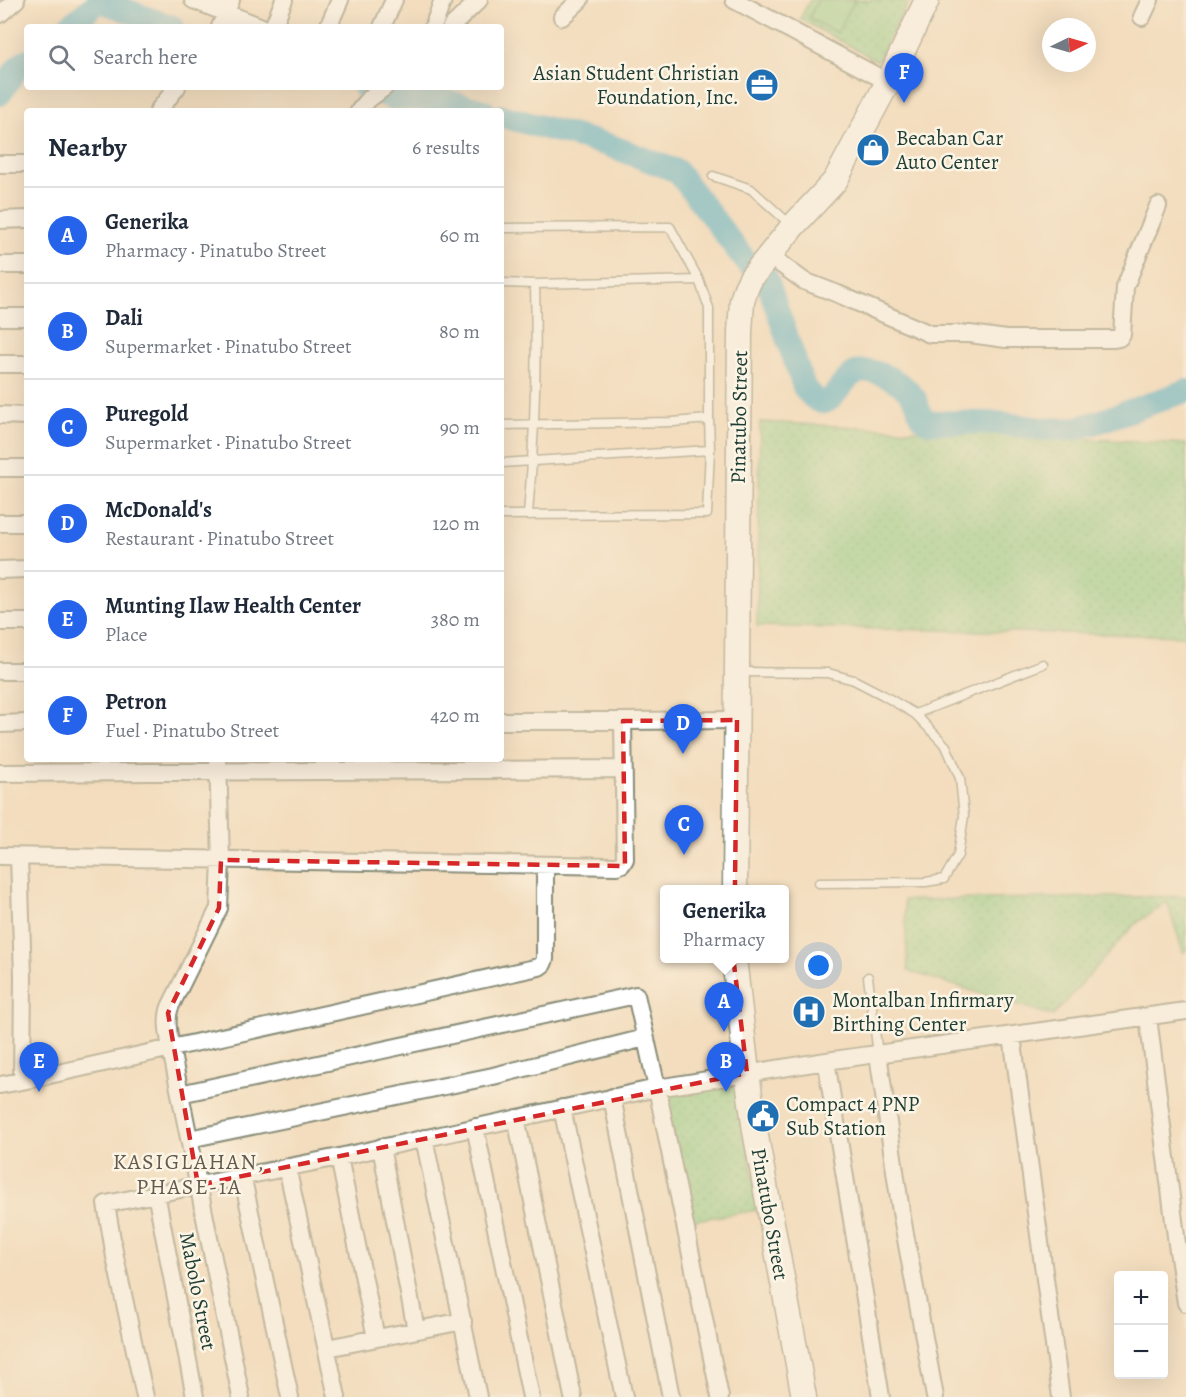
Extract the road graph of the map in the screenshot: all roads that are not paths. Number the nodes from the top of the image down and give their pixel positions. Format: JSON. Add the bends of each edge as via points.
{"nodes":[{"id":1,"x":16,"y":0,"type":"edge"},
{"id":2,"x":193,"y":0,"type":"edge"},
{"id":3,"x":284,"y":0,"type":"edge"},
{"id":4,"x":340,"y":0,"type":"edge"},
{"id":5,"x":394,"y":0,"type":"edge"},
{"id":6,"x":443,"y":0,"type":"edge"},
{"id":7,"x":478,"y":0,"type":"edge"},
{"id":8,"x":580,"y":0,"type":"edge"},
{"id":9,"x":734,"y":0,"type":"edge"},
{"id":10,"x":927,"y":0,"type":"edge"},
{"id":11,"x":1150,"y":0,"type":"edge"},
{"id":12,"x":225,"y":13,"type":"edge"},
{"id":13,"x":0,"y":14,"type":"edge"},
{"id":14,"x":562,"y":17,"type":"dead end"},
{"id":15,"x":1142,"y":17,"type":"dead end"},
{"id":16,"x":254,"y":24,"type":"edge"},
{"id":17,"x":274,"y":24,"type":"edge"},
{"id":18,"x":329,"y":24,"type":"edge"},
{"id":19,"x":383,"y":24,"type":"edge"},
{"id":20,"x":434,"y":24,"type":"edge"},
{"id":21,"x":454,"y":24,"type":"edge"},
{"id":22,"x":888,"y":82,"type":"junction"},
{"id":23,"x":175,"y":90,"type":"edge"},
{"id":24,"x":381,"y":90,"type":"edge"},
{"id":25,"x":364,"y":105,"type":"edge"},
{"id":26,"x":160,"y":108,"type":"edge"},
{"id":27,"x":0,"y":164,"type":"edge"},
{"id":28,"x":24,"y":164,"type":"edge"},
{"id":29,"x":713,"y":176,"type":"dead end"},
{"id":30,"x":1158,"y":206,"type":"dead end"},
{"id":31,"x":0,"y":219,"type":"edge"},
{"id":32,"x":24,"y":219,"type":"edge"},
{"id":33,"x":793,"y":226,"type":"junction"},
{"id":34,"x":504,"y":228,"type":"edge"},
{"id":35,"x":768,"y":255,"type":"junction"},
{"id":36,"x":0,"y":265,"type":"edge"},
{"id":37,"x":24,"y":265,"type":"edge"},
{"id":38,"x":699,"y":280,"type":"junction"},
{"id":39,"x":504,"y":283,"type":"edge"},
{"id":40,"x":535,"y":284,"type":"junction"},
{"id":41,"x":0,"y":317,"type":"edge"},
{"id":42,"x":24,"y":317,"type":"edge"},
{"id":43,"x":0,"y":364,"type":"edge"},
{"id":44,"x":24,"y":364,"type":"edge"},
{"id":45,"x":0,"y":416,"type":"edge"},
{"id":46,"x":24,"y":416,"type":"edge"},
{"id":47,"x":709,"y":419,"type":"junction"},
{"id":48,"x":504,"y":425,"type":"edge"},
{"id":49,"x":534,"y":425,"type":"junction"},
{"id":50,"x":710,"y":450,"type":"junction"},
{"id":51,"x":533,"y":461,"type":"junction"},
{"id":52,"x":504,"y":463,"type":"edge"},
{"id":53,"x":0,"y":468,"type":"edge"},
{"id":54,"x":24,"y":468,"type":"edge"},
{"id":55,"x":528,"y":514,"type":"junction"},
{"id":56,"x":504,"y":515,"type":"edge"},
{"id":57,"x":0,"y":523,"type":"edge"},
{"id":58,"x":24,"y":523,"type":"edge"},
{"id":59,"x":0,"y":570,"type":"edge"},
{"id":60,"x":24,"y":570,"type":"edge"},
{"id":61,"x":0,"y":622,"type":"edge"},
{"id":62,"x":24,"y":622,"type":"edge"},
{"id":63,"x":1043,"y":664,"type":"dead end"},
{"id":64,"x":0,"y":671,"type":"edge"},
{"id":65,"x":24,"y":671,"type":"edge"},
{"id":66,"x":737,"y":672,"type":"junction"},
{"id":67,"x":915,"y":714,"type":"junction"},
{"id":68,"x":737,"y":720,"type":"junction"},
{"id":69,"x":504,"y":721,"type":"edge"},
{"id":70,"x":623,"y":722,"type":"junction"},
{"id":71,"x":24,"y":723,"type":"edge"},
{"id":72,"x":0,"y":724,"type":"edge"},
{"id":73,"x":218,"y":766,"type":"edge"},
{"id":74,"x":622,"y":769,"type":"junction"},
{"id":75,"x":0,"y":773,"type":"edge"},
{"id":76,"x":0,"y":856,"type":"edge"},
{"id":77,"x":19,"y":857,"type":"junction"},
{"id":78,"x":221,"y":860,"type":"junction"},
{"id":79,"x":545,"y":865,"type":"junction"},
{"id":80,"x":819,"y":883,"type":"dead end"},
{"id":81,"x":735,"y":885,"type":"edge"},
{"id":82,"x":735,"y":963,"type":"edge"},
{"id":83,"x":868,"y":977,"type":"dead end"},
{"id":84,"x":1186,"y":1011,"type":"edge"},
{"id":85,"x":1148,"y":1017,"type":"junction"},
{"id":86,"x":1012,"y":1036,"type":"junction"},
{"id":87,"x":645,"y":1038,"type":"junction"},
{"id":88,"x":171,"y":1049,"type":"junction"},
{"id":89,"x":878,"y":1054,"type":"junction"},
{"id":90,"x":826,"y":1061,"type":"junction"},
{"id":91,"x":747,"y":1073,"type":"junction"},
{"id":92,"x":22,"y":1081,"type":"junction"},
{"id":93,"x":0,"y":1084,"type":"edge"},
{"id":94,"x":657,"y":1088,"type":"junction"},
{"id":95,"x":180,"y":1094,"type":"junction"},
{"id":96,"x":612,"y":1097,"type":"junction"},
{"id":97,"x":562,"y":1108,"type":"junction"},
{"id":98,"x":516,"y":1118,"type":"junction"},
{"id":99,"x":475,"y":1127,"type":"junction"},
{"id":100,"x":424,"y":1138,"type":"junction"},
{"id":101,"x":189,"y":1139,"type":"junction"},
{"id":102,"x":381,"y":1147,"type":"junction"},
{"id":103,"x":339,"y":1157,"type":"junction"},
{"id":104,"x":287,"y":1167,"type":"junction"},
{"id":105,"x":242,"y":1175,"type":"junction"},
{"id":106,"x":198,"y":1185,"type":"junction"},
{"id":107,"x":156,"y":1193,"type":"junction"},
{"id":108,"x":1186,"y":1303,"type":"edge"},
{"id":109,"x":463,"y":1321,"type":"junction"},
{"id":110,"x":416,"y":1329,"type":"junction"},
{"id":111,"x":376,"y":1338,"type":"junction"},
{"id":112,"x":327,"y":1348,"type":"junction"},
{"id":113,"x":144,"y":1397,"type":"edge"},
{"id":114,"x":195,"y":1397,"type":"edge"},
{"id":115,"x":241,"y":1397,"type":"edge"},
{"id":116,"x":290,"y":1397,"type":"edge"},
{"id":117,"x":337,"y":1397,"type":"edge"},
{"id":118,"x":478,"y":1397,"type":"edge"},
{"id":119,"x":531,"y":1397,"type":"edge"},
{"id":120,"x":573,"y":1397,"type":"edge"},
{"id":121,"x":624,"y":1397,"type":"edge"},
{"id":122,"x":672,"y":1397,"type":"edge"},
{"id":123,"x":720,"y":1397,"type":"edge"},
{"id":124,"x":804,"y":1397,"type":"edge"},
{"id":125,"x":881,"y":1397,"type":"edge"},
{"id":126,"x":935,"y":1397,"type":"edge"},
{"id":127,"x":1061,"y":1397,"type":"edge"}],
"edges":[{"from":1,"to":13,"type":"street"},
{"from":2,"to":12,"type":"street"},
{"from":3,"to":17,"type":"street"},
{"from":4,"to":18,"type":"street"},
{"from":5,"to":19,"type":"street"},
{"from":6,"to":20,"type":"street"},
{"from":7,"to":21,"type":"street"},
{"from":8,"to":14,"type":"street"},
{"from":9,"to":22,"type":"street"},
{"from":10,"to":22,"type":"street","name":"Pinatubo Street"},
{"from":11,"to":15,"type":"street"},
{"from":12,"to":16,"type":"street"},
{"from":22,"to":33,"type":"street","name":"Pinatubo Street","via":[[835,181]]},
{"from":23,"to":26,"type":"street"},
{"from":24,"to":25,"type":"street"},
{"from":27,"to":28,"type":"street"},
{"from":29,"to":33,"type":"lane","via":[[751,189]]},
{"from":30,"to":35,"type":"street","via":[[1125,287],[1122,335],[1114,339],[930,334],[804,281]]},
{"from":31,"to":32,"type":"street"},
{"from":33,"to":35,"type":"street","name":"Pinatubo Street"},
{"from":34,"to":38,"type":"lane","via":[[670,227]]},
{"from":35,"to":66,"type":"street","name":"Pinatubo Street","via":[[751,278],[742,301]]},
{"from":36,"to":37,"type":"street"},
{"from":38,"to":40,"type":"lane"},
{"from":38,"to":47,"type":"lane","via":[[709,308]]},
{"from":39,"to":40,"type":"lane"},
{"from":40,"to":49,"type":"lane"},
{"from":41,"to":42,"type":"street"},
{"from":43,"to":44,"type":"street"},
{"from":45,"to":46,"type":"street"},
{"from":47,"to":49,"type":"lane"},
{"from":47,"to":50,"type":"lane"},
{"from":48,"to":49,"type":"lane"},
{"from":49,"to":51,"type":"lane"},
{"from":50,"to":51,"type":"lane"},
{"from":50,"to":55,"type":"lane","via":[[707,514]]},
{"from":51,"to":52,"type":"lane"},
{"from":51,"to":55,"type":"lane"},
{"from":53,"to":54,"type":"street"},
{"from":55,"to":56,"type":"lane"},
{"from":57,"to":58,"type":"street"},
{"from":59,"to":60,"type":"street"},
{"from":61,"to":62,"type":"street"},
{"from":63,"to":67,"type":"lane"},
{"from":64,"to":65,"type":"street"},
{"from":66,"to":67,"type":"lane","via":[[828,673],[854,680]]},
{"from":66,"to":68,"type":"street","name":"Pinatubo Street"},
{"from":67,"to":80,"type":"lane","via":[[946,746],[960,777],[964,816],[958,855],[944,879],[935,881]]},
{"from":68,"to":70,"type":"street"},
{"from":68,"to":81,"type":"street","name":"Pinatubo Street"},
{"from":69,"to":70,"type":"street"},
{"from":70,"to":74,"type":"street"},
{"from":71,"to":72,"type":"street"},
{"from":73,"to":74,"type":"street"},
{"from":73,"to":75,"type":"street"},
{"from":73,"to":78,"type":"street"},
{"from":74,"to":79,"type":"street","via":[[622,864]]},
{"from":76,"to":77,"type":"street"},
{"from":77,"to":78,"type":"street"},
{"from":77,"to":92,"type":"street"},
{"from":78,"to":79,"type":"street"},
{"from":78,"to":88,"type":"street","via":[[219,908],[168,1013]]},
{"from":79,"to":88,"type":"street","via":[[545,959],[538,967]]},
{"from":82,"to":91,"type":"street","name":"Pinatubo Street"},
{"from":83,"to":89,"type":"lane"},
{"from":84,"to":85,"type":"street"},
{"from":85,"to":86,"type":"street"},
{"from":85,"to":108,"type":"street"},
{"from":86,"to":89,"type":"street"},
{"from":86,"to":127,"type":"street"},
{"from":87,"to":94,"type":"street"},
{"from":87,"to":95,"type":"street","via":[[636,995]]},
{"from":87,"to":101,"type":"street","via":[[494,1076]]},
{"from":88,"to":92,"type":"street"},
{"from":88,"to":95,"type":"street"},
{"from":89,"to":90,"type":"street"},
{"from":89,"to":126,"type":"street","via":[[901,1212]]},
{"from":90,"to":91,"type":"street"},
{"from":90,"to":125,"type":"street"},
{"from":91,"to":94,"type":"street"},
{"from":91,"to":124,"type":"street","name":"Pinatubo Street"},
{"from":92,"to":93,"type":"street"},
{"from":94,"to":96,"type":"street"},
{"from":94,"to":123,"type":"street"},
{"from":95,"to":101,"type":"street"},
{"from":96,"to":97,"type":"street"},
{"from":96,"to":122,"type":"street"},
{"from":97,"to":98,"type":"street"},
{"from":97,"to":121,"type":"street"},
{"from":98,"to":99,"type":"street"},
{"from":98,"to":120,"type":"street"},
{"from":99,"to":100,"type":"street"},
{"from":99,"to":119,"type":"street"},
{"from":100,"to":102,"type":"street"},
{"from":100,"to":109,"type":"street"},
{"from":101,"to":106,"type":"street"},
{"from":102,"to":103,"type":"street"},
{"from":102,"to":110,"type":"street"},
{"from":103,"to":104,"type":"street"},
{"from":103,"to":111,"type":"street"},
{"from":104,"to":105,"type":"street"},
{"from":104,"to":112,"type":"street"},
{"from":105,"to":106,"type":"street"},
{"from":105,"to":116,"type":"street"},
{"from":106,"to":107,"type":"street"},
{"from":106,"to":115,"type":"street"},
{"from":107,"to":113,"type":"street","via":[[106,1204]]},
{"from":107,"to":114,"type":"street","name":"Mabolo Street"},
{"from":109,"to":110,"type":"street"},
{"from":109,"to":118,"type":"street"},
{"from":110,"to":111,"type":"street"},
{"from":111,"to":112,"type":"street"},
{"from":112,"to":117,"type":"street"}]}
